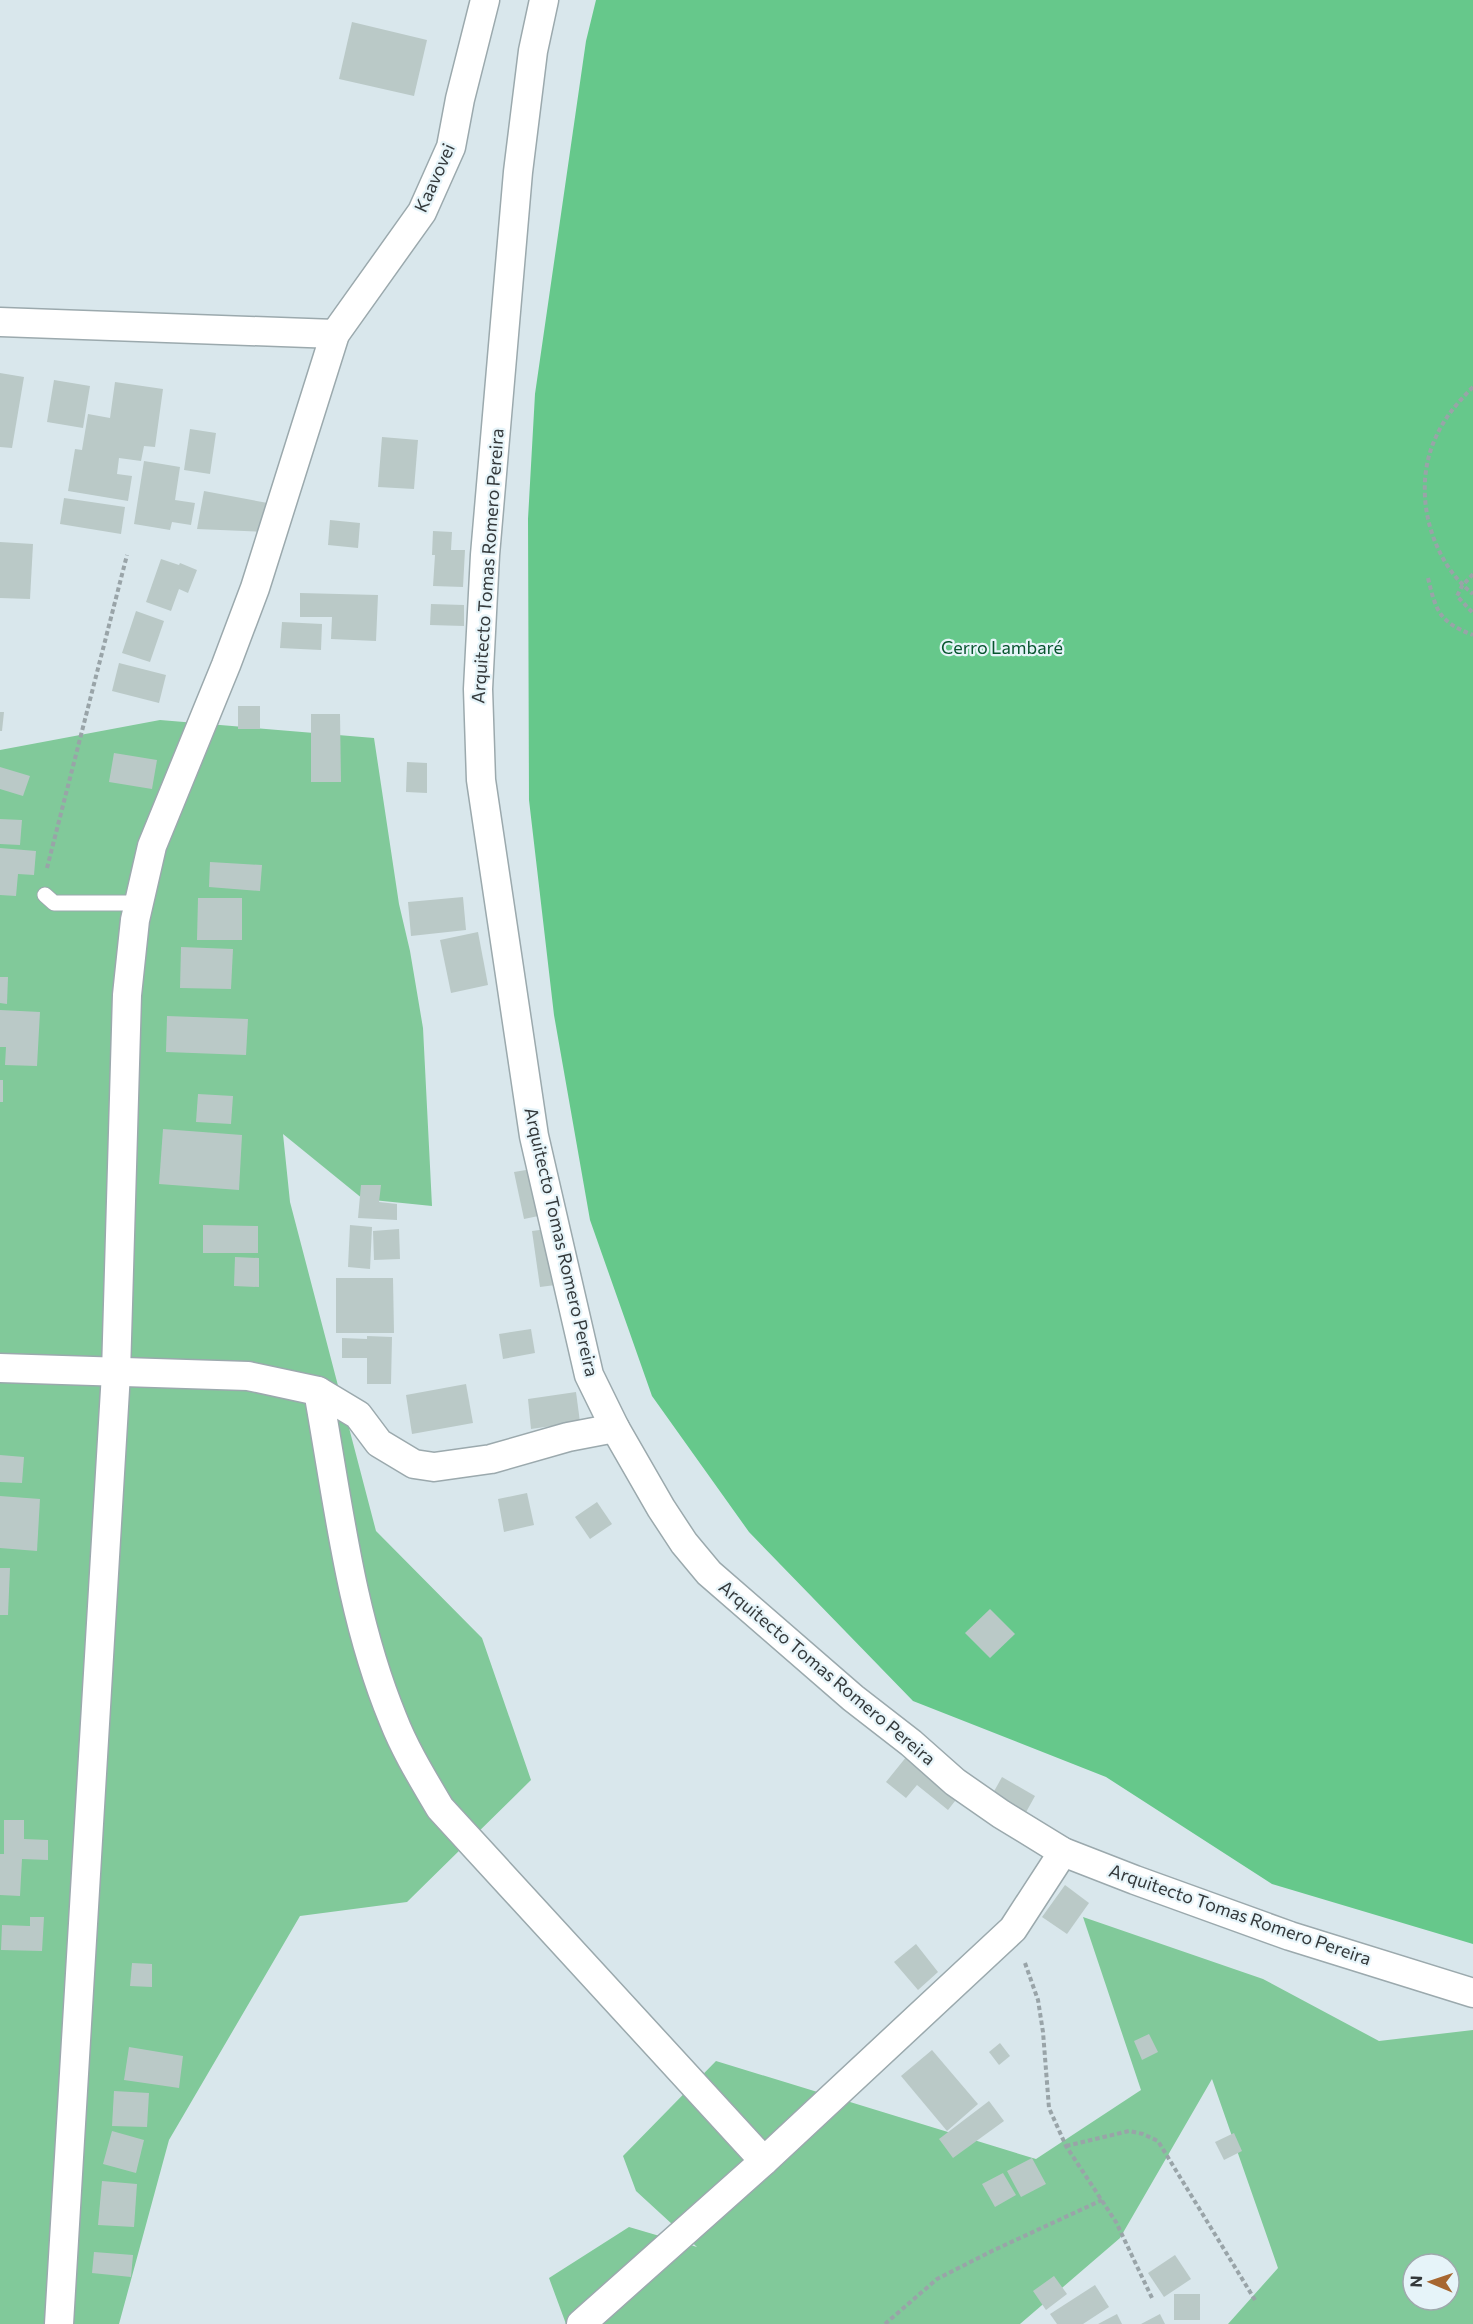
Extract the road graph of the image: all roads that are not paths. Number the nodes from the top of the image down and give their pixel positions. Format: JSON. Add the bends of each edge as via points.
{"nodes":[{"id":1,"x":485,"y":0,"type":"edge"},
{"id":2,"x":544,"y":0,"type":"edge"},
{"id":3,"x":0,"y":322,"type":"edge"},
{"id":4,"x":335,"y":334,"type":"junction"},
{"id":5,"x":45,"y":895,"type":"road end"},
{"id":6,"x":140,"y":903,"type":"junction"},
{"id":7,"x":0,"y":1368,"type":"edge"},
{"id":8,"x":116,"y":1373,"type":"junction"},
{"id":9,"x":318,"y":1391,"type":"junction"},
{"id":10,"x":615,"y":1428,"type":"junction"},
{"id":11,"x":1063,"y":1852,"type":"junction"},
{"id":12,"x":1473,"y":1994,"type":"edge"},
{"id":13,"x":764,"y":2161,"type":"junction"},
{"id":14,"x":59,"y":2324,"type":"edge"},
{"id":15,"x":581,"y":2324,"type":"edge"}],
"edges":[{"from":1,"to":4,"type":"street","name":"Kaavovei","via":[[451,147],[422,212]]},
{"from":2,"to":10,"type":"street","name":"Arquitecto Tomas Romero Pereira","via":[[518,172],[485,555],[478,689],[481,780],[534,1136],[589,1375]]},
{"from":3,"to":4,"type":"street"},
{"from":4,"to":6,"type":"street","name":"Kaavovei","via":[[255,588],[152,846]]},
{"from":5,"to":6,"type":"lane","via":[[54,903]]},
{"from":6,"to":8,"type":"street","name":"Kaavovei","via":[[127,995]]},
{"from":7,"to":8,"type":"street"},
{"from":8,"to":9,"type":"street","via":[[248,1376]]},
{"from":8,"to":14,"type":"street","name":"Kaavovei"},
{"from":9,"to":10,"type":"street","via":[[358,1415],[379,1443],[414,1464],[434,1467],[490,1460]]},
{"from":9,"to":13,"type":"street","via":[[342,1536],[369,1653],[410,1758],[440,1808]]},
{"from":10,"to":11,"type":"street","name":"Arquitecto Tomas Romero Pereira","via":[[661,1508],[709,1574],[955,1782]]},
{"from":11,"to":12,"type":"street","name":"Arquitecto Tomas Romero Pereira","via":[[1290,1936]]},
{"from":11,"to":13,"type":"street","via":[[1013,1929]]},
{"from":13,"to":15,"type":"street"}]}
